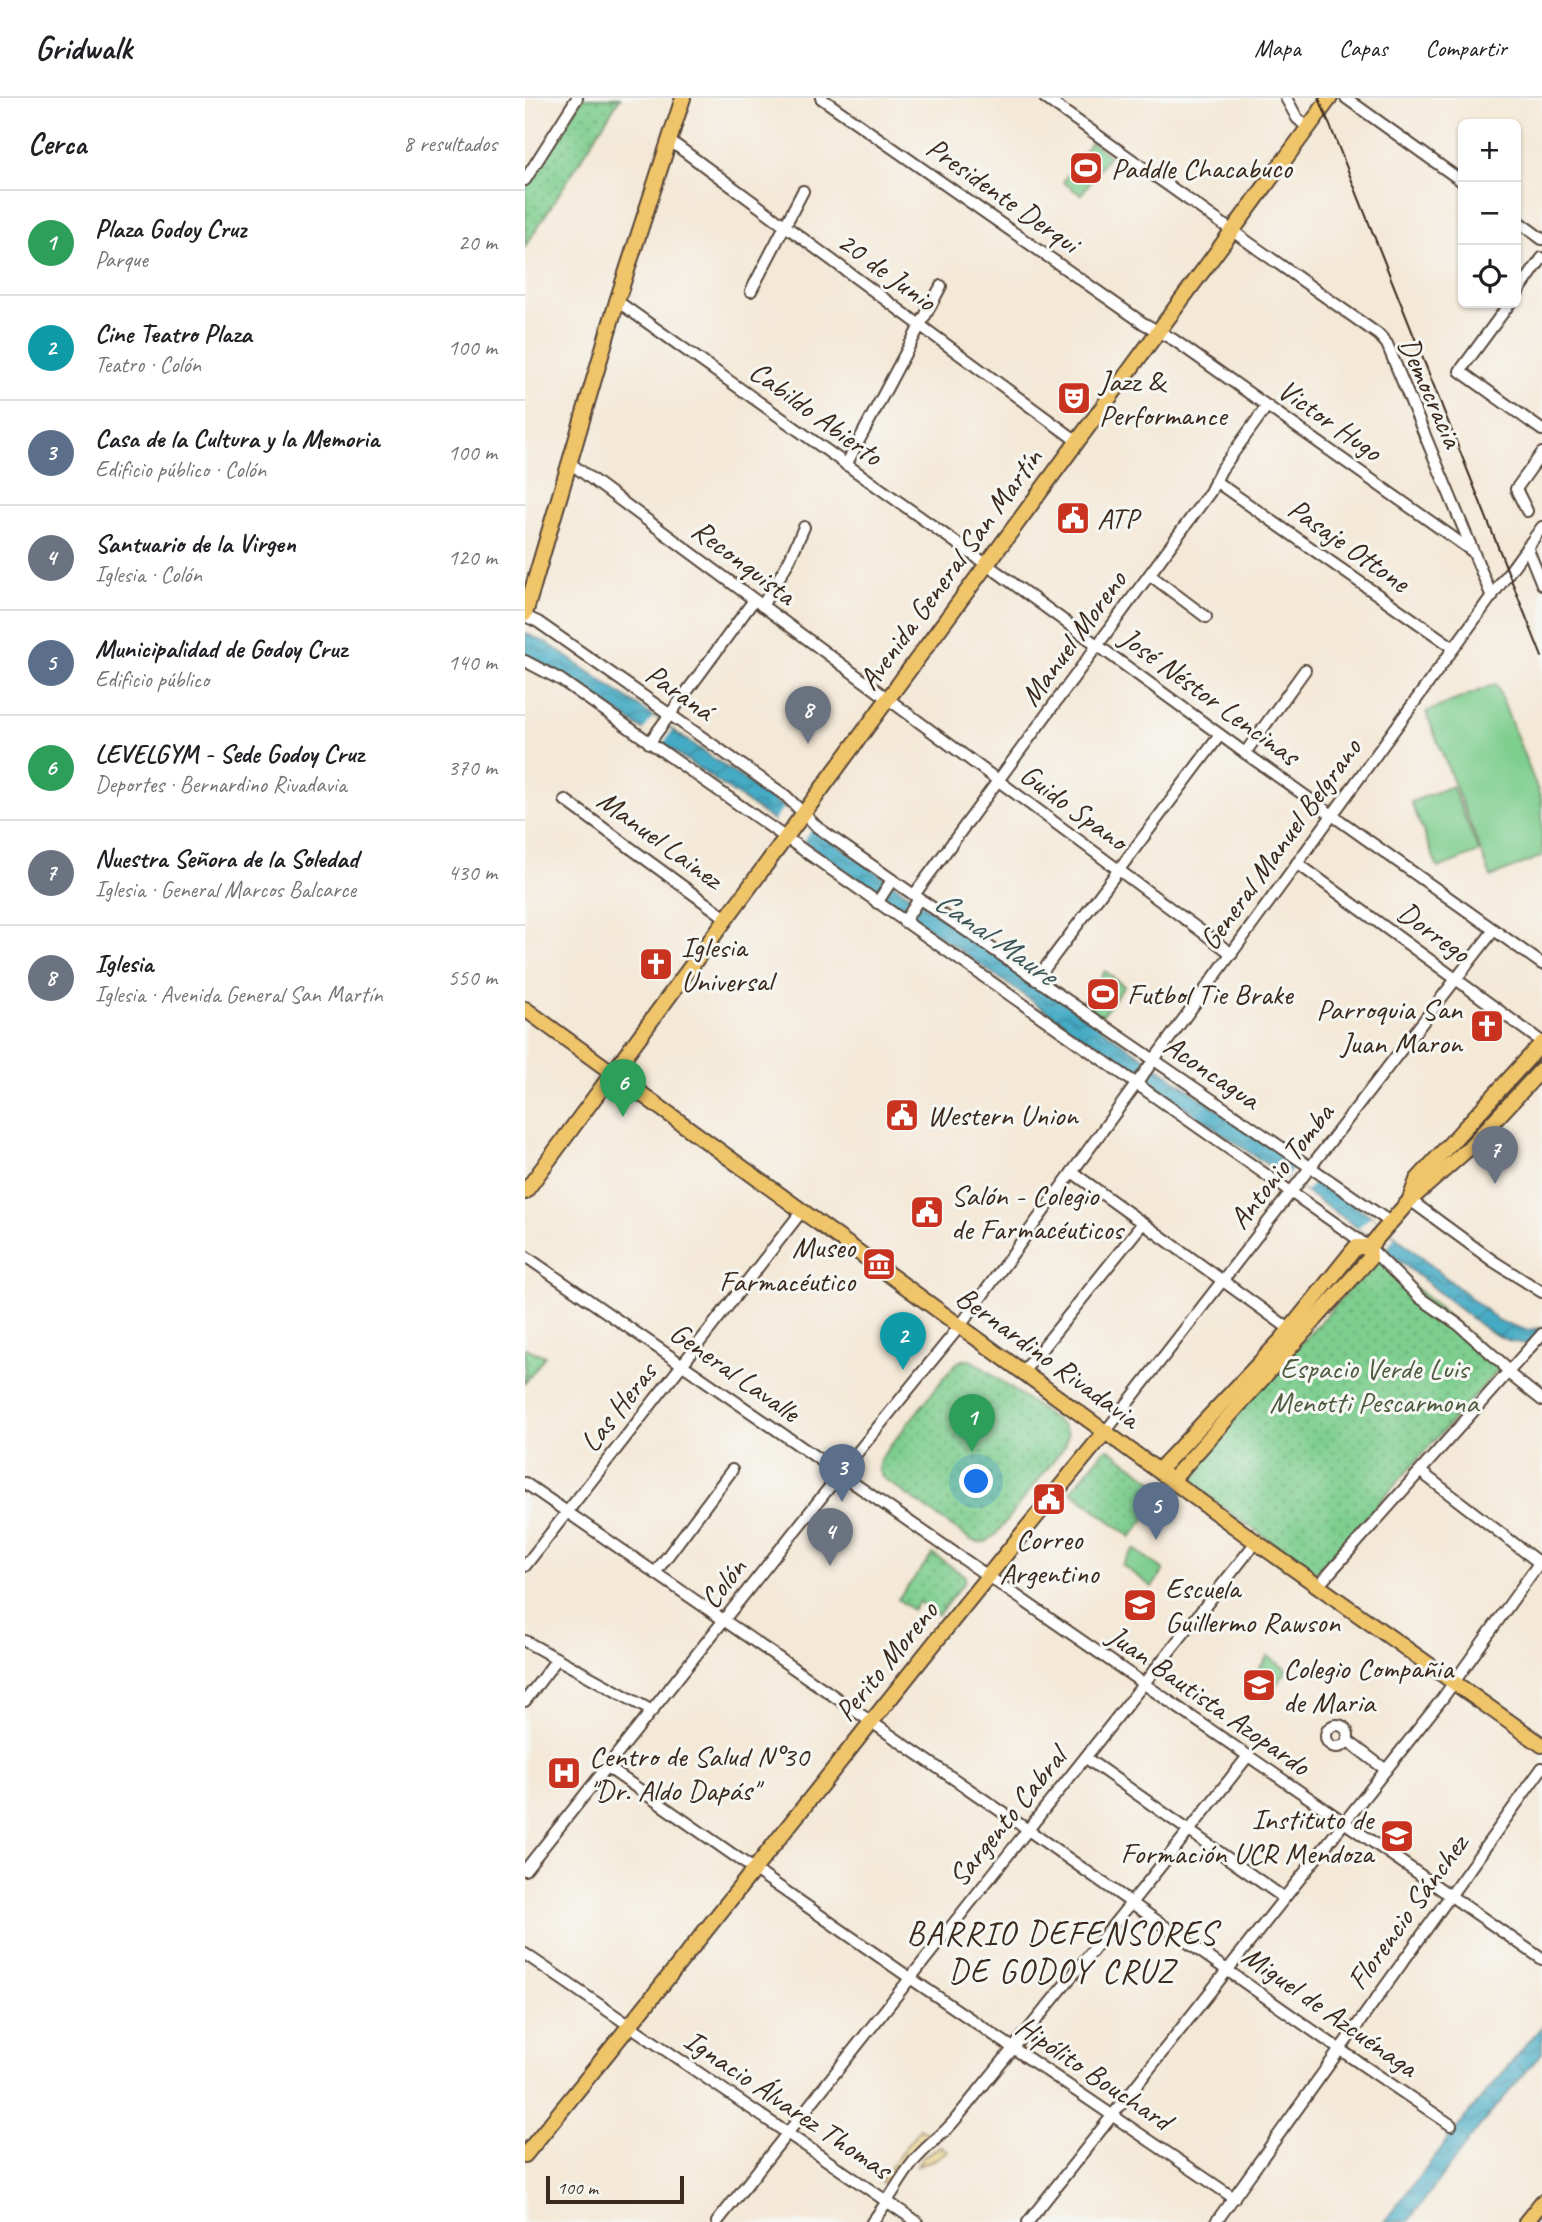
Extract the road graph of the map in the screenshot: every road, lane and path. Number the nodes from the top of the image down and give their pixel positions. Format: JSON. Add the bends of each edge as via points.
{"nodes":[{"id":1,"x":683,"y":98,"type":"edge"},
{"id":2,"x":821,"y":98,"type":"edge"},
{"id":3,"x":1045,"y":98,"type":"edge"},
{"id":4,"x":1286,"y":98,"type":"edge"},
{"id":5,"x":1330,"y":98,"type":"edge"},
{"id":6,"x":1346,"y":98,"type":"edge"},
{"id":7,"x":574,"y":99,"type":"edge"},
{"id":8,"x":1308,"y":128,"type":"junction"},
{"id":9,"x":669,"y":140,"type":"junction"},
{"id":10,"x":525,"y":180,"type":"edge"},
{"id":11,"x":1462,"y":182,"type":"edge"},
{"id":12,"x":803,"y":191,"type":"dead end"},
{"id":13,"x":1521,"y":224,"type":"edge"},
{"id":14,"x":785,"y":226,"type":"junction"},
{"id":15,"x":1233,"y":230,"type":"junction"},
{"id":16,"x":1542,"y":239,"type":"edge"},
{"id":17,"x":1542,"y":258,"type":"edge"},
{"id":18,"x":941,"y":286,"type":"dead end"},
{"id":19,"x":1521,"y":288,"type":"edge"},
{"id":20,"x":751,"y":291,"type":"dead end"},
{"id":21,"x":617,"y":301,"type":"junction"},
{"id":22,"x":1506,"y":308,"type":"edge"},
{"id":23,"x":920,"y":326,"type":"junction"},
{"id":24,"x":1158,"y":331,"type":"junction"},
{"id":25,"x":1267,"y":406,"type":"junction"},
{"id":26,"x":1542,"y":430,"type":"edge"},
{"id":27,"x":1077,"y":441,"type":"junction"},
{"id":28,"x":1542,"y":453,"type":"edge"},
{"id":29,"x":571,"y":463,"type":"junction"},
{"id":30,"x":846,"y":465,"type":"junction"},
{"id":31,"x":1215,"y":481,"type":"junction"},
{"id":32,"x":1527,"y":511,"type":"dead end"},
{"id":33,"x":1457,"y":513,"type":"junction"},
{"id":34,"x":804,"y":527,"type":"dead end"},
{"id":35,"x":1542,"y":527,"type":"edge"},
{"id":36,"x":1439,"y":528,"type":"junction"},
{"id":37,"x":1527,"y":547,"type":"junction"},
{"id":38,"x":1472,"y":551,"type":"junction"},
{"id":39,"x":986,"y":564,"type":"junction"},
{"id":40,"x":1150,"y":575,"type":"junction"},
{"id":41,"x":1542,"y":584,"type":"edge"},
{"id":42,"x":1492,"y":597,"type":"junction"},
{"id":43,"x":758,"y":603,"type":"junction"},
{"id":44,"x":525,"y":615,"type":"edge"},
{"id":45,"x":1206,"y":617,"type":"dead end"},
{"id":46,"x":1098,"y":646,"type":"junction"},
{"id":47,"x":1454,"y":648,"type":"junction"},
{"id":48,"x":525,"y":662,"type":"edge"},
{"id":49,"x":1305,"y":670,"type":"dead end"},
{"id":50,"x":888,"y":699,"type":"junction"},
{"id":51,"x":666,"y":719,"type":"junction"},
{"id":52,"x":1220,"y":735,"type":"junction"},
{"id":53,"x":651,"y":740,"type":"junction"},
{"id":54,"x":1245,"y":753,"type":"junction"},
{"id":55,"x":998,"y":781,"type":"junction"},
{"id":56,"x":565,"y":800,"type":"dead end"},
{"id":57,"x":1331,"y":814,"type":"junction"},
{"id":58,"x":800,"y":817,"type":"junction"},
{"id":59,"x":787,"y":836,"type":"junction"},
{"id":60,"x":1297,"y":863,"type":"junction"},
{"id":61,"x":1119,"y":870,"type":"junction"},
{"id":62,"x":891,"y":882,"type":"junction"},
{"id":63,"x":917,"y":899,"type":"junction"},
{"id":64,"x":879,"y":900,"type":"junction"},
{"id":65,"x":726,"y":918,"type":"junction"},
{"id":66,"x":906,"y":919,"type":"junction"},
{"id":67,"x":1494,"y":930,"type":"junction"},
{"id":68,"x":1232,"y":954,"type":"junction"},
{"id":69,"x":1542,"y":964,"type":"edge"},
{"id":70,"x":1457,"y":979,"type":"junction"},
{"id":71,"x":1036,"y":980,"type":"junction"},
{"id":72,"x":525,"y":1009,"type":"edge"},
{"id":73,"x":1542,"y":1042,"type":"edge"},
{"id":74,"x":1152,"y":1063,"type":"junction"},
{"id":75,"x":1542,"y":1069,"type":"edge"},
{"id":76,"x":612,"y":1072,"type":"junction"},
{"id":77,"x":1139,"y":1080,"type":"junction"},
{"id":78,"x":1308,"y":1170,"type":"junction"},
{"id":79,"x":1072,"y":1172,"type":"junction"},
{"id":80,"x":1295,"y":1189,"type":"junction"},
{"id":81,"x":525,"y":1192,"type":"edge"},
{"id":82,"x":1410,"y":1200,"type":"junction"},
{"id":83,"x":802,"y":1211,"type":"junction"},
{"id":84,"x":1143,"y":1223,"type":"junction"},
{"id":85,"x":1388,"y":1225,"type":"junction"},
{"id":86,"x":1372,"y":1244,"type":"junction"},
{"id":87,"x":525,"y":1256,"type":"edge"},
{"id":88,"x":1223,"y":1281,"type":"junction"},
{"id":89,"x":1542,"y":1292,"type":"edge"},
{"id":90,"x":960,"y":1326,"type":"junction"},
{"id":91,"x":1295,"y":1333,"type":"junction"},
{"id":92,"x":1542,"y":1334,"type":"edge"},
{"id":93,"x":682,"y":1365,"type":"junction"},
{"id":94,"x":1024,"y":1372,"type":"junction"},
{"id":95,"x":1508,"y":1373,"type":"junction"},
{"id":96,"x":1542,"y":1400,"type":"edge"},
{"id":97,"x":1106,"y":1431,"type":"junction"},
{"id":98,"x":732,"y":1470,"type":"dead end"},
{"id":99,"x":1159,"y":1471,"type":"junction"},
{"id":100,"x":1421,"y":1472,"type":"junction"},
{"id":101,"x":840,"y":1474,"type":"junction"},
{"id":102,"x":1172,"y":1480,"type":"junction"},
{"id":103,"x":525,"y":1483,"type":"edge"},
{"id":104,"x":566,"y":1513,"type":"junction"},
{"id":105,"x":1256,"y":1542,"type":"junction"},
{"id":106,"x":1541,"y":1562,"type":"edge"},
{"id":107,"x":525,"y":1566,"type":"edge"},
{"id":108,"x":655,"y":1573,"type":"junction"},
{"id":109,"x":987,"y":1576,"type":"junction"},
{"id":110,"x":1318,"y":1586,"type":"junction"},
{"id":111,"x":724,"y":1620,"type":"junction"},
{"id":112,"x":525,"y":1641,"type":"edge"},
{"id":113,"x":557,"y":1659,"type":"junction"},
{"id":114,"x":1453,"y":1683,"type":"junction"},
{"id":115,"x":1144,"y":1685,"type":"junction"},
{"id":116,"x":525,"y":1701,"type":"edge"},
{"id":117,"x":652,"y":1711,"type":"junction"},
{"id":118,"x":871,"y":1721,"type":"junction"},
{"id":119,"x":1347,"y":1741,"type":"dead end"},
{"id":120,"x":1542,"y":1745,"type":"edge"},
{"id":121,"x":1248,"y":1756,"type":"junction"},
{"id":122,"x":1086,"y":1758,"type":"junction"},
{"id":123,"x":607,"y":1768,"type":"junction"},
{"id":124,"x":1542,"y":1768,"type":"edge"},
{"id":125,"x":1386,"y":1770,"type":"junction"},
{"id":126,"x":1344,"y":1822,"type":"junction"},
{"id":127,"x":1028,"y":1830,"type":"junction"},
{"id":128,"x":1190,"y":1831,"type":"junction"},
{"id":129,"x":525,"y":1870,"type":"edge"},
{"id":130,"x":754,"y":1870,"type":"junction"},
{"id":131,"x":1449,"y":1895,"type":"junction"},
{"id":132,"x":1284,"y":1898,"type":"junction"},
{"id":133,"x":1132,"y":1903,"type":"junction"},
{"id":134,"x":525,"y":1954,"type":"edge"},
{"id":135,"x":1542,"y":1959,"type":"edge"},
{"id":136,"x":1227,"y":1969,"type":"junction"},
{"id":137,"x":910,"y":1978,"type":"junction"},
{"id":138,"x":630,"y":2026,"type":"junction"},
{"id":139,"x":1013,"y":2048,"type":"junction"},
{"id":140,"x":1339,"y":2049,"type":"junction"},
{"id":141,"x":1112,"y":2115,"type":"junction"},
{"id":142,"x":1451,"y":2125,"type":"dead end"},
{"id":143,"x":787,"y":2133,"type":"junction"},
{"id":144,"x":525,"y":2155,"type":"edge"},
{"id":145,"x":1234,"y":2198,"type":"junction"},
{"id":146,"x":888,"y":2202,"type":"junction"},
{"id":147,"x":1542,"y":2202,"type":"edge"},
{"id":148,"x":717,"y":2222,"type":"edge"},
{"id":149,"x":872,"y":2222,"type":"edge"},
{"id":150,"x":918,"y":2222,"type":"edge"},
{"id":151,"x":1028,"y":2222,"type":"edge"},
{"id":152,"x":1216,"y":2222,"type":"edge"},
{"id":153,"x":1526,"y":2222,"type":"edge"}],
"edges":[{"from":1,"to":9,"type":"main road"},
{"from":2,"to":24,"type":"street","name":"Presidente Derqui"},
{"from":3,"to":15,"type":"street","name":"Democracia"},
{"from":4,"to":8,"type":"street"},
{"from":5,"to":8,"type":"main road","name":"Avenida General San Martín"},
{"from":6,"to":11,"type":"street"},
{"from":7,"to":10,"type":"street"},
{"from":8,"to":15,"type":"main road","name":"Avenida General San Martín"},
{"from":9,"to":14,"type":"street","name":"20 de Junio"},
{"from":9,"to":21,"type":"main road"},
{"from":12,"to":14,"type":"street"},
{"from":13,"to":16,"type":"street"},
{"from":14,"to":20,"type":"street"},
{"from":14,"to":23,"type":"street","name":"20 de Junio"},
{"from":15,"to":24,"type":"main road","name":"Avenida General San Martín"},
{"from":15,"to":33,"type":"street","name":"Democracia","via":[[1371,327],[1387,344]]},
{"from":17,"to":19,"type":"street"},
{"from":18,"to":23,"type":"street"},
{"from":21,"to":29,"type":"main road"},
{"from":21,"to":30,"type":"street","name":"Cabildo Abierto"},
{"from":22,"to":26,"type":"street","via":[[1460,371]]},
{"from":23,"to":27,"type":"street","name":"20 de Junio"},
{"from":23,"to":30,"type":"street"},
{"from":24,"to":25,"type":"street","name":"Victor Hugo"},
{"from":24,"to":27,"type":"main road","name":"Avenida General San Martín"},
{"from":25,"to":31,"type":"street","name":"Manuel Moreno"},
{"from":25,"to":36,"type":"street","name":"Victor Hugo"},
{"from":27,"to":39,"type":"main road","name":"Avenida General San Martín"},
{"from":28,"to":32,"type":"street","via":[[1516,489]]},
{"from":29,"to":43,"type":"street","name":"Reconquista"},
{"from":29,"to":44,"type":"main road"},
{"from":30,"to":39,"type":"street","name":"Cabildo Abierto"},
{"from":31,"to":40,"type":"street","name":"Manuel Moreno"},
{"from":31,"to":47,"type":"street","name":"Pasaje Ottone"},
{"from":33,"to":36,"type":"street","via":[[1452,527]]},
{"from":33,"to":38,"type":"street","name":"Democracia"},
{"from":34,"to":43,"type":"street","via":[[789,561]]},
{"from":35,"to":37,"type":"street","name":"General Manuel Belgrano"},
{"from":36,"to":38,"type":"street","name":"Victor Hugo"},
{"from":37,"to":41,"type":"street"},
{"from":37,"to":42,"type":"street","name":"General Manuel Belgrano"},
{"from":38,"to":42,"type":"street","name":"Democracia"},
{"from":39,"to":46,"type":"street","name":"José Néstor Lencinas"},
{"from":39,"to":50,"type":"main road","name":"Avenida General San Martín"},
{"from":40,"to":45,"type":"street"},
{"from":40,"to":46,"type":"street","name":"Manuel Moreno"},
{"from":42,"to":47,"type":"street","name":"General Manuel Belgrano"},
{"from":43,"to":50,"type":"street","name":"Reconquista"},
{"from":43,"to":51,"type":"street"},
{"from":44,"to":51,"type":"street","name":"Paraná"},
{"from":46,"to":52,"type":"street","name":"José Néstor Lencinas"},
{"from":46,"to":55,"type":"street","name":"Manuel Moreno"},
{"from":47,"to":57,"type":"street","name":"General Manuel Belgrano"},
{"from":48,"to":53,"type":"street","via":[[561,680]]},
{"from":49,"to":54,"type":"street"},
{"from":50,"to":55,"type":"street","name":"Guido Spano"},
{"from":50,"to":58,"type":"main road","name":"Avenida General San Martín"},
{"from":51,"to":53,"type":"street"},
{"from":51,"to":58,"type":"street","name":"Paraná","via":[[786,796]]},
{"from":52,"to":54,"type":"street","name":"José Néstor Lencinas"},
{"from":52,"to":61,"type":"street"},
{"from":53,"to":59,"type":"street"},
{"from":54,"to":57,"type":"street","name":"José Néstor Lencinas"},
{"from":55,"to":61,"type":"street","name":"Guido Spano"},
{"from":55,"to":63,"type":"street","name":"Manuel Moreno"},
{"from":56,"to":65,"type":"street","name":"Manuel Lainez"},
{"from":57,"to":60,"type":"street","name":"General Manuel Belgrano"},
{"from":57,"to":67,"type":"street","name":"José Néstor Lencinas"},
{"from":58,"to":59,"type":"main road","name":"Avenida General San Martín"},
{"from":58,"to":62,"type":"street","name":"Aconcagua"},
{"from":59,"to":64,"type":"street"},
{"from":59,"to":65,"type":"main road","name":"Avenida General San Martín"},
{"from":60,"to":68,"type":"street","name":"General Manuel Belgrano"},
{"from":60,"to":70,"type":"street","name":"Dorrego"},
{"from":61,"to":68,"type":"street","name":"Guido Spano"},
{"from":61,"to":71,"type":"street"},
{"from":62,"to":63,"type":"street","name":"Aconcagua"},
{"from":62,"to":64,"type":"street"},
{"from":63,"to":66,"type":"street","name":"Manuel Moreno"},
{"from":63,"to":71,"type":"street","name":"Aconcagua"},
{"from":64,"to":66,"type":"street"},
{"from":65,"to":76,"type":"main road","name":"Avenida General San Martín"},
{"from":66,"to":77,"type":"street"},
{"from":67,"to":69,"type":"street","name":"José Néstor Lencinas"},
{"from":67,"to":70,"type":"street","name":"Antonio Tomba"},
{"from":68,"to":74,"type":"street","name":"General Manuel Belgrano"},
{"from":70,"to":73,"type":"street","name":"Dorrego"},
{"from":70,"to":78,"type":"street","name":"Antonio Tomba"},
{"from":71,"to":74,"type":"street","name":"Aconcagua"},
{"from":72,"to":76,"type":"main road","name":"Bernardino Rivadavia"},
{"from":73,"to":82,"type":"main road","via":[[1417,1180]]},
{"from":74,"to":77,"type":"street","name":"General Manuel Belgrano"},
{"from":74,"to":78,"type":"street","name":"Aconcagua"},
{"from":75,"to":82,"type":"main road","via":[[1469,1148]]},
{"from":76,"to":81,"type":"main road","name":"Avenida General San Martín"},
{"from":76,"to":83,"type":"main road","name":"Bernardino Rivadavia"},
{"from":77,"to":79,"type":"street","name":"General Manuel Belgrano"},
{"from":77,"to":80,"type":"street"},
{"from":78,"to":80,"type":"street","name":"Antonio Tomba"},
{"from":78,"to":85,"type":"street","name":"Aconcagua"},
{"from":79,"to":84,"type":"street"},
{"from":79,"to":90,"type":"street","name":"General Manuel Belgrano"},
{"from":80,"to":86,"type":"street"},
{"from":80,"to":88,"type":"street","name":"Antonio Tomba"},
{"from":82,"to":85,"type":"main road"},
{"from":82,"to":89,"type":"street"},
{"from":83,"to":90,"type":"main road","name":"Bernardino Rivadavia"},
{"from":83,"to":93,"type":"street","name":"Las Heras"},
{"from":84,"to":88,"type":"street"},
{"from":84,"to":94,"type":"street"},
{"from":85,"to":86,"type":"main road"},
{"from":86,"to":91,"type":"main road","via":[[1370,1258]]},
{"from":86,"to":95,"type":"street","via":[[1410,1290],[1459,1325]]},
{"from":87,"to":93,"type":"street","name":"General Lavalle"},
{"from":88,"to":91,"type":"street"},
{"from":88,"to":97,"type":"street","name":"Antonio Tomba"},
{"from":90,"to":94,"type":"main road","name":"Bernardino Rivadavia"},
{"from":90,"to":101,"type":"street","name":"Colón"},
{"from":91,"to":99,"type":"main road"},
{"from":91,"to":102,"type":"main road"},
{"from":92,"to":95,"type":"street"},
{"from":93,"to":101,"type":"street","name":"General Lavalle"},
{"from":93,"to":104,"type":"street","name":"Las Heras"},
{"from":94,"to":97,"type":"main road","name":"Bernardino Rivadavia"},
{"from":95,"to":96,"type":"street"},
{"from":95,"to":100,"type":"street"},
{"from":97,"to":99,"type":"main road","name":"Bernardino Rivadavia"},
{"from":97,"to":109,"type":"main road","name":"Perito Moreno"},
{"from":98,"to":108,"type":"street"},
{"from":99,"to":102,"type":"main road","name":"Bernardino Rivadavia"},
{"from":100,"to":106,"type":"street"},
{"from":100,"to":110,"type":"street"},
{"from":101,"to":109,"type":"street","name":"General Lavalle"},
{"from":101,"to":111,"type":"street","name":"Colón"},
{"from":102,"to":105,"type":"main road","name":"Bernardino Rivadavia"},
{"from":103,"to":104,"type":"street","name":"Miguel de Azcuénaga"},
{"from":104,"to":107,"type":"street","name":"Las Heras"},
{"from":104,"to":108,"type":"street","name":"Miguel de Azcuénaga"},
{"from":105,"to":110,"type":"main road","name":"Bernardino Rivadavia"},
{"from":105,"to":115,"type":"street","name":"Sargento Cabral"},
{"from":106,"to":114,"type":"street"},
{"from":108,"to":111,"type":"street","name":"Miguel de Azcuénaga"},
{"from":109,"to":115,"type":"street","name":"Juan Bautista Azopardo"},
{"from":109,"to":118,"type":"main road","name":"Perito Moreno"},
{"from":110,"to":114,"type":"main road","name":"Bernardino Rivadavia"},
{"from":111,"to":117,"type":"street","name":"Colón"},
{"from":111,"to":118,"type":"street","name":"Miguel de Azcuénaga"},
{"from":112,"to":113,"type":"street"},
{"from":113,"to":116,"type":"street"},
{"from":113,"to":117,"type":"street"},
{"from":114,"to":120,"type":"main road","name":"Bernardino Rivadavia"},
{"from":114,"to":125,"type":"street"},
{"from":115,"to":121,"type":"street","name":"Juan Bautista Azopardo"},
{"from":115,"to":122,"type":"street","name":"Sargento Cabral"},
{"from":117,"to":123,"type":"street","name":"Colón"},
{"from":118,"to":127,"type":"street","name":"Miguel de Azcuénaga"},
{"from":118,"to":130,"type":"main road","name":"Perito Moreno"},
{"from":119,"to":125,"type":"street"},
{"from":121,"to":126,"type":"street","name":"Juan Bautista Azopardo"},
{"from":121,"to":128,"type":"street"},
{"from":122,"to":127,"type":"street","name":"Sargento Cabral"},
{"from":122,"to":128,"type":"street"},
{"from":123,"to":129,"type":"street","name":"Colón"},
{"from":123,"to":130,"type":"street","name":"Hipólito Bouchard"},
{"from":124,"to":131,"type":"street","name":"Florencio Sánchez"},
{"from":125,"to":126,"type":"street"},
{"from":126,"to":131,"type":"street","name":"Juan Bautista Azopardo"},
{"from":126,"to":132,"type":"street"},
{"from":127,"to":133,"type":"street","name":"Miguel de Azcuénaga"},
{"from":127,"to":137,"type":"street","name":"Sargento Cabral"},
{"from":128,"to":132,"type":"street"},
{"from":128,"to":133,"type":"street"},
{"from":130,"to":137,"type":"street","name":"Hipólito Bouchard"},
{"from":130,"to":138,"type":"main road","name":"Perito Moreno"},
{"from":131,"to":135,"type":"street","name":"Juan Bautista Azopardo"},
{"from":131,"to":140,"type":"street","name":"Florencio Sánchez"},
{"from":132,"to":136,"type":"street"},
{"from":133,"to":136,"type":"street","name":"Miguel de Azcuénaga"},
{"from":133,"to":139,"type":"street"},
{"from":134,"to":138,"type":"street","name":"Ignacio Álvarez Thomas"},
{"from":136,"to":140,"type":"street","name":"Miguel de Azcuénaga"},
{"from":136,"to":141,"type":"street"},
{"from":137,"to":139,"type":"street","name":"Hipólito Bouchard"},
{"from":137,"to":143,"type":"street","name":"Sargento Cabral"},
{"from":138,"to":143,"type":"street","name":"Ignacio Álvarez Thomas"},
{"from":138,"to":144,"type":"main road","name":"Perito Moreno"},
{"from":139,"to":141,"type":"street","name":"Hipólito Bouchard"},
{"from":139,"to":146,"type":"street","via":[[949,2128],[914,2161]]},
{"from":140,"to":142,"type":"street","name":"Miguel de Azcuénaga"},
{"from":140,"to":145,"type":"street","name":"Florencio Sánchez"},
{"from":141,"to":145,"type":"street","name":"Hipólito Bouchard"},
{"from":141,"to":151,"type":"street"},
{"from":143,"to":146,"type":"street","name":"Ignacio Álvarez Thomas"},
{"from":143,"to":148,"type":"street","name":"Sargento Cabral"},
{"from":145,"to":152,"type":"street","name":"Florencio Sánchez"},
{"from":146,"to":149,"type":"street"},
{"from":146,"to":150,"type":"street","name":"Ignacio Álvarez Thomas"},
{"from":147,"to":153,"type":"main road"}]}
